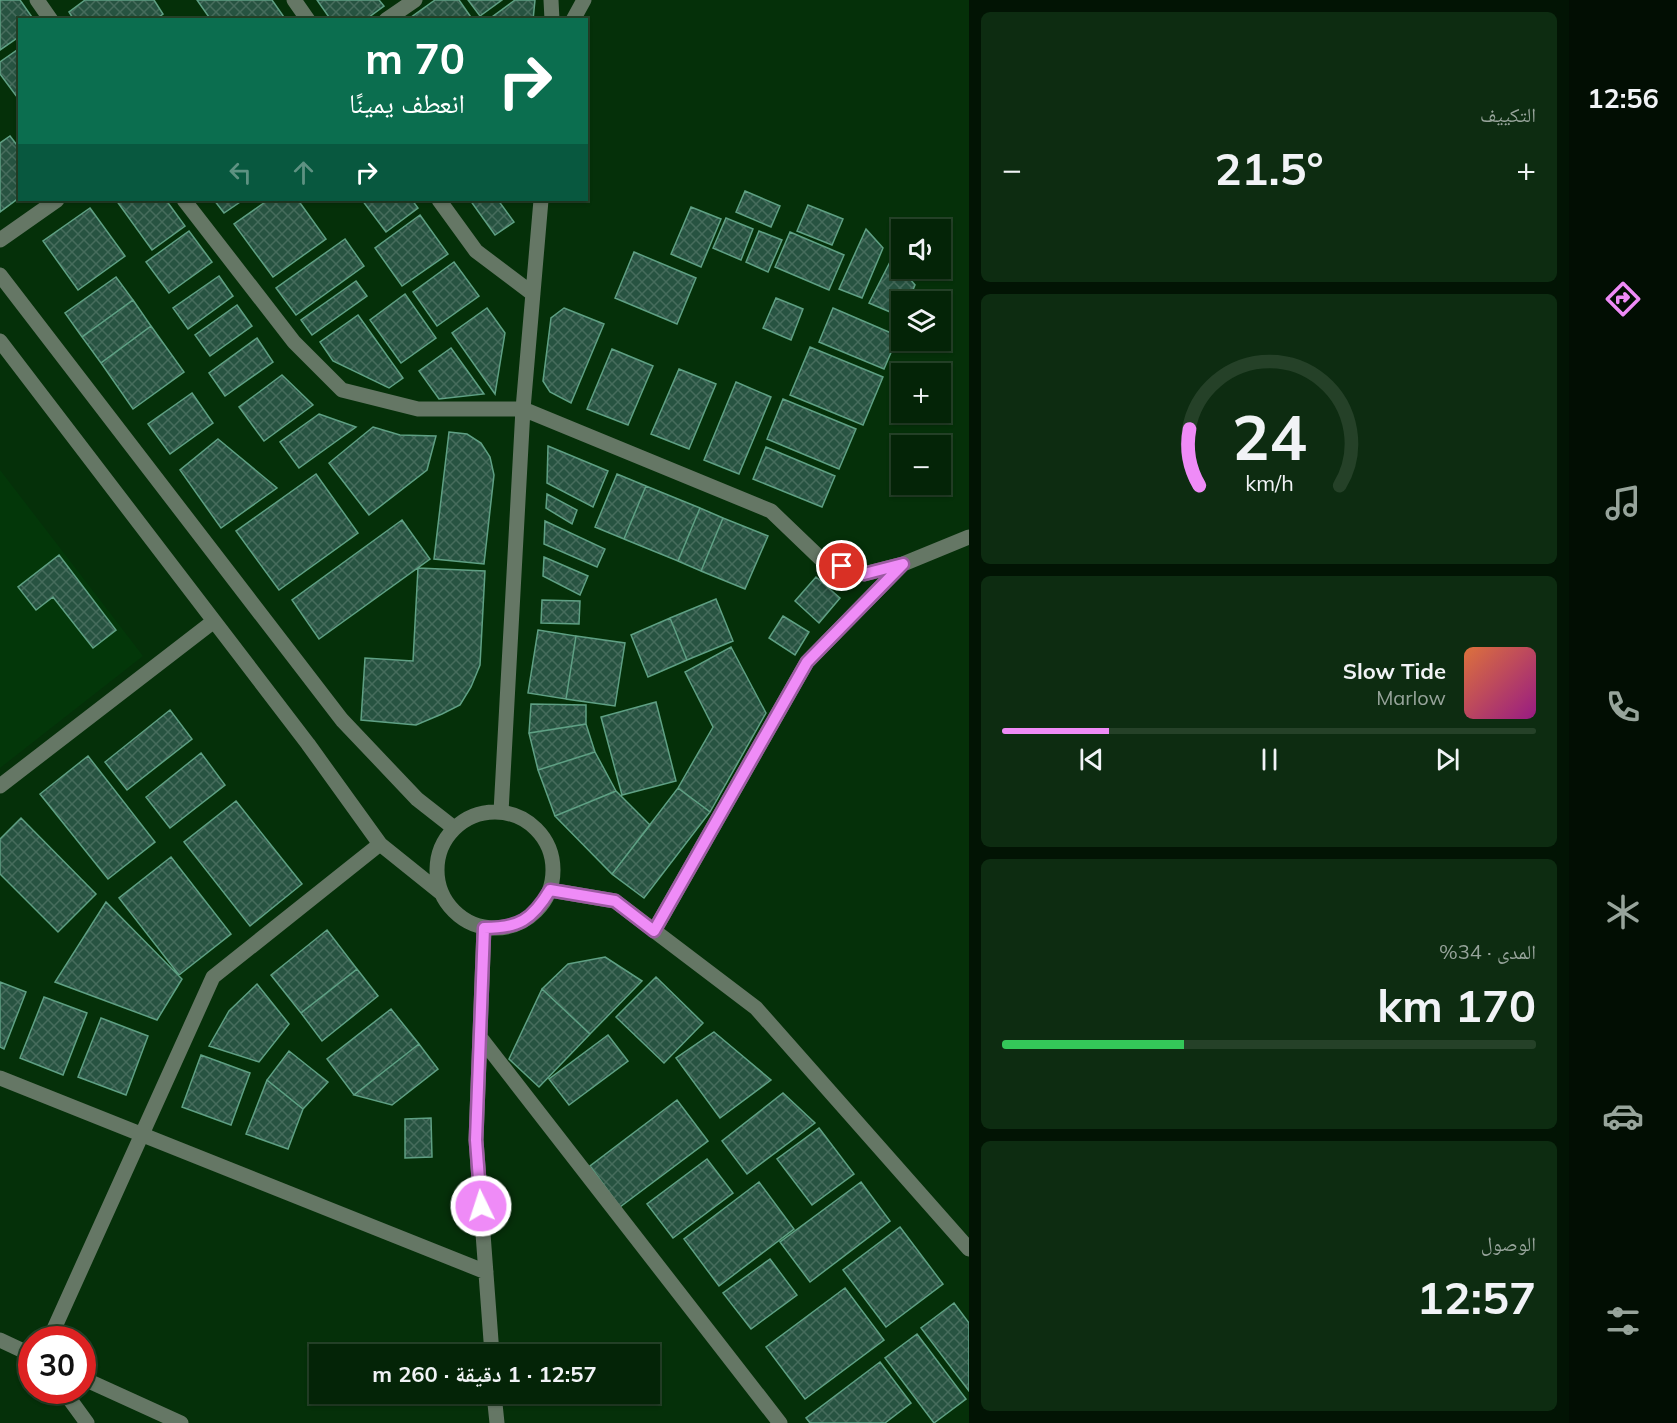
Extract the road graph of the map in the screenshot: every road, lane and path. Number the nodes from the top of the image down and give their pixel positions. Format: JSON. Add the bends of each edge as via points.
{"nodes":[{"id":1,"x":37,"y":0,"type":"edge"},
{"id":2,"x":294,"y":0,"type":"edge"},
{"id":3,"x":415,"y":0,"type":"edge"},
{"id":4,"x":551,"y":0,"type":"edge"},
{"id":5,"x":584,"y":0,"type":"edge"},
{"id":6,"x":50,"y":18,"type":"edge"},
{"id":7,"x":306,"y":18,"type":"edge"},
{"id":8,"x":389,"y":18,"type":"edge"},
{"id":9,"x":552,"y":18,"type":"edge"},
{"id":10,"x":574,"y":18,"type":"edge"},
{"id":11,"x":56,"y":201,"type":"edge"},
{"id":12,"x":185,"y":201,"type":"edge"},
{"id":13,"x":440,"y":201,"type":"edge"},
{"id":14,"x":541,"y":201,"type":"edge"},
{"id":15,"x":0,"y":240,"type":"edge"},
{"id":16,"x":0,"y":275,"type":"edge"},
{"id":17,"x":533,"y":294,"type":"junction"},
{"id":18,"x":0,"y":341,"type":"edge"},
{"id":19,"x":523,"y":409,"type":"junction"},
{"id":20,"x":967,"y":540,"type":"edge"},
{"id":21,"x":903,"y":564,"type":"junction"},
{"id":22,"x":214,"y":621,"type":"junction"},
{"id":23,"x":0,"y":786,"type":"edge"},
{"id":24,"x":501,"y":812,"type":"junction"},
{"id":25,"x":454,"y":828,"type":"junction"},
{"id":26,"x":380,"y":844,"type":"junction"},
{"id":27,"x":550,"y":890,"type":"junction"},
{"id":28,"x":441,"y":892,"type":"junction"},
{"id":29,"x":484,"y":928,"type":"junction"},
{"id":30,"x":654,"y":931,"type":"junction"},
{"id":31,"x":480,"y":1037,"type":"junction"},
{"id":32,"x":0,"y":1078,"type":"edge"},
{"id":33,"x":142,"y":1134,"type":"junction"},
{"id":34,"x":969,"y":1249,"type":"edge"},
{"id":35,"x":486,"y":1272,"type":"junction"},
{"id":36,"x":55,"y":1326,"type":"edge"},
{"id":37,"x":0,"y":1340,"type":"edge"},
{"id":38,"x":491,"y":1344,"type":"edge"},
{"id":39,"x":18,"y":1348,"type":"edge"},
{"id":40,"x":96,"y":1384,"type":"edge"},
{"id":41,"x":73,"y":1404,"type":"edge"},
{"id":42,"x":495,"y":1404,"type":"edge"},
{"id":43,"x":87,"y":1423,"type":"edge"},
{"id":44,"x":181,"y":1423,"type":"edge"},
{"id":45,"x":496,"y":1423,"type":"edge"},
{"id":46,"x":780,"y":1423,"type":"edge"}],
"edges":[{"from":1,"to":6,"type":"street"},
{"from":2,"to":7,"type":"street"},
{"from":3,"to":8,"type":"street"},
{"from":4,"to":9,"type":"street"},
{"from":5,"to":10,"type":"street"},
{"from":11,"to":15,"type":"street"},
{"from":12,"to":19,"type":"street","via":[[294,342],[342,390],[418,409]]},
{"from":13,"to":17,"type":"street","via":[[476,251]]},
{"from":14,"to":17,"type":"street"},
{"from":16,"to":25,"type":"street","via":[[342,720],[417,799]]},
{"from":17,"to":19,"type":"street"},
{"from":18,"to":22,"type":"street"},
{"from":19,"to":21,"type":"street","via":[[771,511],[821,559],[864,574]]},
{"from":19,"to":24,"type":"street"},
{"from":20,"to":21,"type":"street"},
{"from":21,"to":30,"type":"street","via":[[807,662]]},
{"from":22,"to":23,"type":"street"},
{"from":22,"to":26,"type":"street"},
{"from":24,"to":25,"type":"street","via":[[476,814]]},
{"from":24,"to":27,"type":"street","via":[[526,821],[544,839],[552,855]]},
{"from":25,"to":28,"type":"street","via":[[441,847],[436,870]]},
{"from":26,"to":28,"type":"street"},
{"from":26,"to":33,"type":"street","via":[[213,977]]},
{"from":27,"to":29,"type":"street","via":[[540,908],[524,921],[504,928]]},
{"from":27,"to":30,"type":"street","via":[[615,901]]},
{"from":28,"to":29,"type":"street","via":[[451,909]]},
{"from":29,"to":31,"type":"street"},
{"from":30,"to":34,"type":"street","via":[[756,1008]]},
{"from":31,"to":35,"type":"street","via":[[476,1140]]},
{"from":31,"to":46,"type":"street"},
{"from":32,"to":33,"type":"street"},
{"from":33,"to":35,"type":"street"},
{"from":33,"to":36,"type":"street"},
{"from":35,"to":38,"type":"street"},
{"from":37,"to":39,"type":"street"},
{"from":40,"to":44,"type":"street"},
{"from":41,"to":43,"type":"street"},
{"from":42,"to":45,"type":"street"}]}
